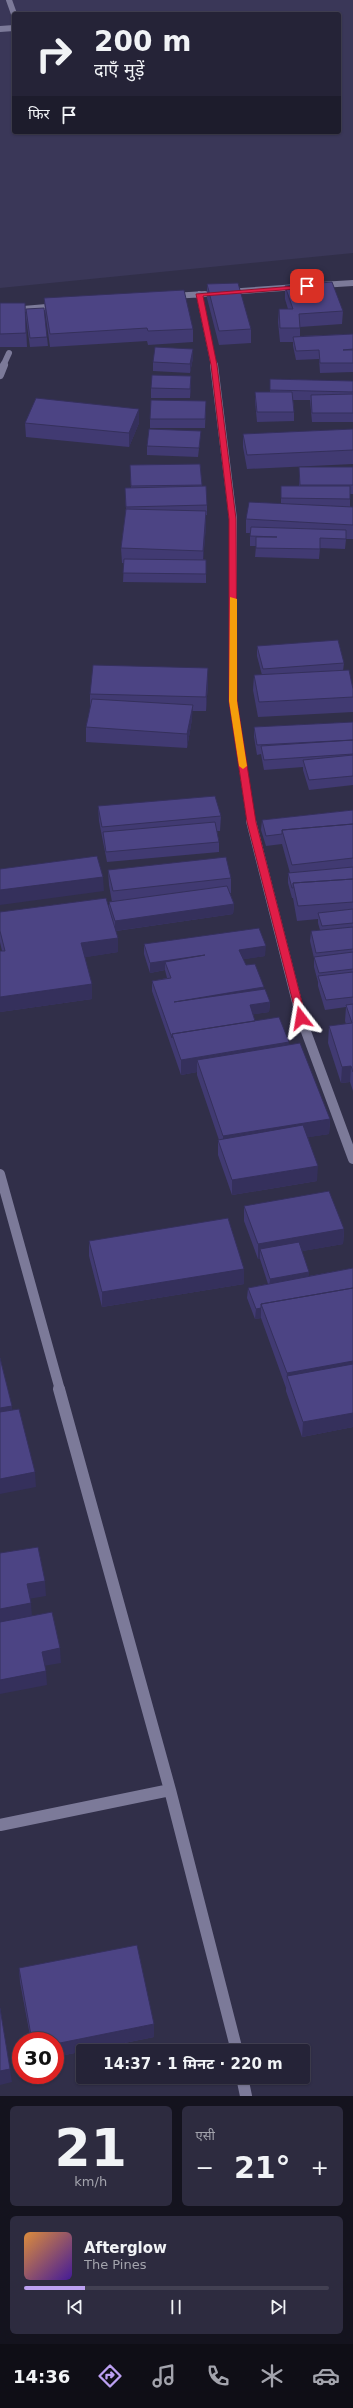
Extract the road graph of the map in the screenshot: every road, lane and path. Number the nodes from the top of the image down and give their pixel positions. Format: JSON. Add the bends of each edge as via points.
{"nodes":[{"id":1,"x":9,"y":0,"type":"edge"},
{"id":2,"x":13,"y":12,"type":"edge"},
{"id":3,"x":12,"y":28,"type":"edge"},
{"id":4,"x":0,"y":29,"type":"edge"},
{"id":5,"x":353,"y":283,"type":"edge"},
{"id":6,"x":199,"y":294,"type":"junction"},
{"id":7,"x":167,"y":297,"type":"edge"},
{"id":8,"x":64,"y":306,"type":"edge"},
{"id":9,"x":0,"y":311,"type":"edge"},
{"id":10,"x":9,"y":353,"type":"dead end"},
{"id":11,"x":0,"y":375,"type":"edge"},
{"id":12,"x":353,"y":1159,"type":"edge"},
{"id":13,"x":0,"y":1174,"type":"edge"},
{"id":14,"x":4,"y":1208,"type":"edge"},
{"id":15,"x":170,"y":1790,"type":"junction"},
{"id":16,"x":0,"y":1825,"type":"edge"},
{"id":17,"x":235,"y":2044,"type":"edge"},
{"id":18,"x":243,"y":2084,"type":"edge"},
{"id":19,"x":246,"y":2096,"type":"edge"}],
"edges":[{"from":1,"to":2,"type":"street"},
{"from":3,"to":4,"type":"street"},
{"from":5,"to":6,"type":"street"},
{"from":6,"to":7,"type":"street"},
{"from":6,"to":12,"type":"street","via":[[214,365],[233,519],[233,701],[251,822],[301,1018]]},
{"from":8,"to":9,"type":"street"},
{"from":10,"to":11,"type":"street"},
{"from":13,"to":14,"type":"street"},
{"from":14,"to":15,"type":"street"},
{"from":15,"to":16,"type":"street"},
{"from":15,"to":17,"type":"street"},
{"from":18,"to":19,"type":"street"}]}
